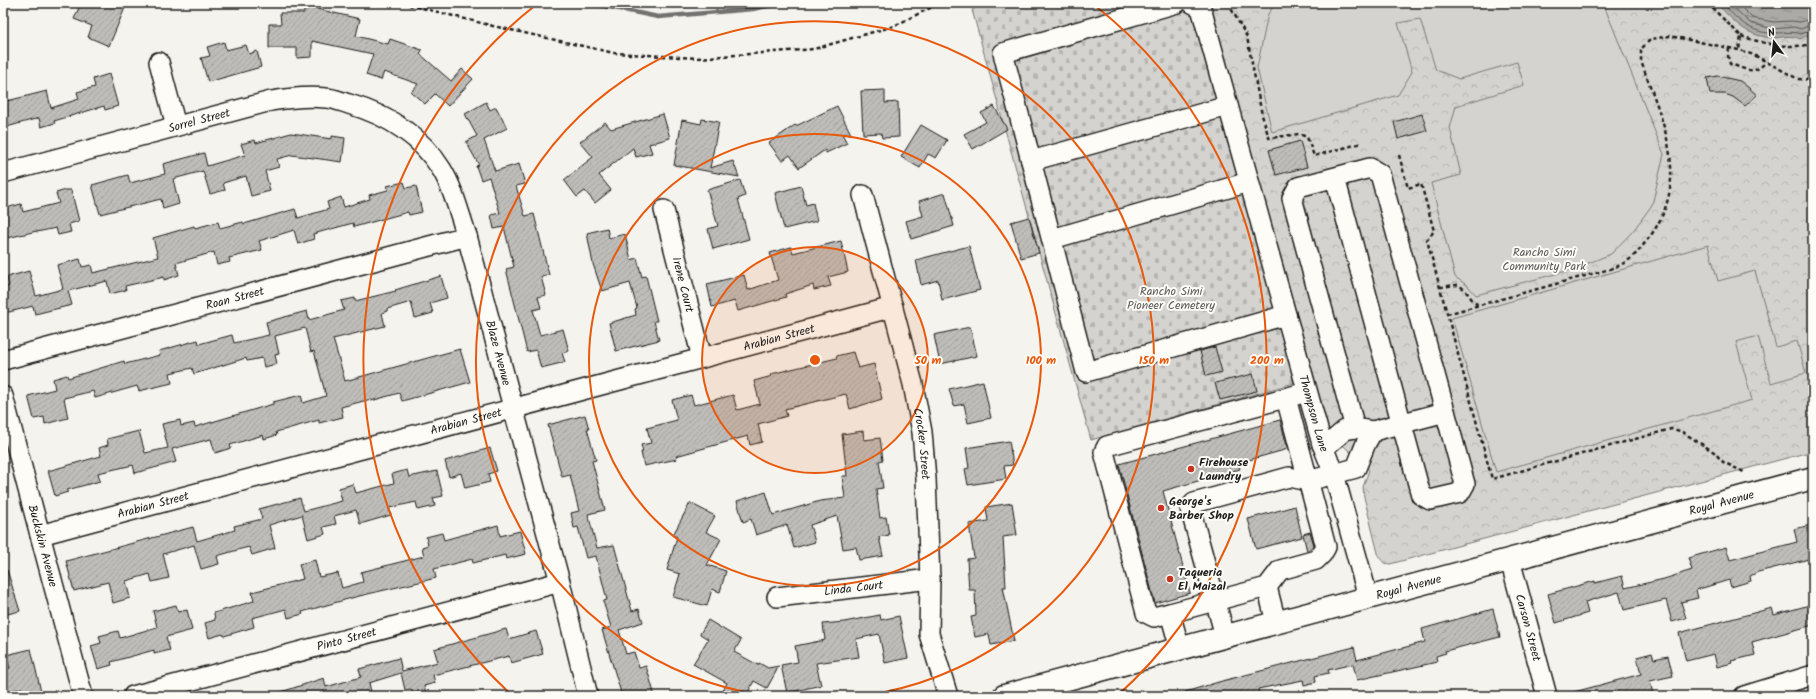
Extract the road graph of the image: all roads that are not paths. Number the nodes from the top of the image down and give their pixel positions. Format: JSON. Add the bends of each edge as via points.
{"nodes":[{"id":1,"x":1177,"y":3,"type":"edge"},
{"id":2,"x":1192,"y":3,"type":"edge"},
{"id":3,"x":159,"y":62,"type":"dead end"},
{"id":4,"x":1228,"y":106,"type":"junction"},
{"id":5,"x":394,"y":122,"type":"joint"},
{"id":6,"x":176,"y":126,"type":"junction"},
{"id":7,"x":1031,"y":161,"type":"junction"},
{"id":8,"x":3,"y":172,"type":"edge"},
{"id":9,"x":1335,"y":178,"type":"junction"},
{"id":10,"x":1249,"y":182,"type":"junction"},
{"id":11,"x":863,"y":195,"type":"dead end"},
{"id":12,"x":664,"y":210,"type":"dead end"},
{"id":13,"x":467,"y":236,"type":"junction"},
{"id":14,"x":1052,"y":239,"type":"junction"},
{"id":15,"x":893,"y":307,"type":"junction"},
{"id":16,"x":1286,"y":315,"type":"junction"},
{"id":17,"x":702,"y":358,"type":"junction"},
{"id":18,"x":3,"y":360,"type":"edge"},
{"id":19,"x":1307,"y":392,"type":"junction"},
{"id":20,"x":3,"y":396,"type":"edge"},
{"id":21,"x":1286,"y":398,"type":"junction"},
{"id":22,"x":513,"y":409,"type":"junction"},
{"id":23,"x":1445,"y":412,"type":"junction"},
{"id":24,"x":1402,"y":424,"type":"junction"},
{"id":25,"x":1354,"y":428,"type":"junction"},
{"id":26,"x":1373,"y":431,"type":"junction"},
{"id":27,"x":1322,"y":444,"type":"junction"},
{"id":28,"x":1334,"y":474,"type":"junction"},
{"id":29,"x":1813,"y":478,"type":"edge"},
{"id":30,"x":1308,"y":481,"type":"junction"},
{"id":31,"x":40,"y":535,"type":"junction"},
{"id":32,"x":1510,"y":560,"type":"junction"},
{"id":33,"x":930,"y":579,"type":"junction"},
{"id":34,"x":560,"y":582,"type":"junction"},
{"id":35,"x":1266,"y":587,"type":"junction"},
{"id":36,"x":777,"y":597,"type":"dead end"},
{"id":37,"x":1368,"y":597,"type":"junction"},
{"id":38,"x":1215,"y":600,"type":"junction"},
{"id":39,"x":1170,"y":613,"type":"junction"},
{"id":40,"x":1276,"y":622,"type":"junction"},
{"id":41,"x":1225,"y":636,"type":"junction"},
{"id":42,"x":1180,"y":649,"type":"junction"},
{"id":43,"x":1813,"y":675,"type":"edge"},
{"id":44,"x":83,"y":696,"type":"edge"},
{"id":45,"x":133,"y":696,"type":"edge"},
{"id":46,"x":588,"y":696,"type":"edge"},
{"id":47,"x":948,"y":696,"type":"edge"},
{"id":48,"x":1004,"y":696,"type":"edge"},
{"id":49,"x":1547,"y":696,"type":"edge"},
{"id":50,"x":1744,"y":696,"type":"edge"}],
"edges":[{"from":1,"to":7,"type":"street","via":[[1003,53]]},
{"from":2,"to":4,"type":"street","name":"Thompson Lane","via":[[1201,8]]},
{"from":3,"to":6,"type":"street"},
{"from":4,"to":7,"type":"street"},
{"from":4,"to":10,"type":"street","name":"Thompson Lane"},
{"from":5,"to":6,"type":"street","name":"Sorrel Street","via":[[363,108],[327,98],[292,97]]},
{"from":5,"to":13,"type":"street","name":"Blaze Avenue","via":[[414,137],[441,170],[452,190]]},
{"from":6,"to":8,"type":"street","name":"Sorrel Street"},
{"from":7,"to":14,"type":"street"},
{"from":9,"to":23,"type":"street","via":[[1370,168],[1380,174]]},
{"from":9,"to":24,"type":"street"},
{"from":9,"to":25,"type":"street","via":[[1298,187],[1292,198]]},
{"from":10,"to":14,"type":"street"},
{"from":10,"to":16,"type":"street","name":"Thompson Lane"},
{"from":11,"to":15,"type":"street","name":"Crocker Street"},
{"from":12,"to":17,"type":"street","name":"Irene Court"},
{"from":13,"to":18,"type":"street","name":"Roan Street"},
{"from":13,"to":22,"type":"street","name":"Blaze Avenue"},
{"from":14,"to":16,"type":"street","via":[[1086,372]]},
{"from":15,"to":17,"type":"street","name":"Arabian Street"},
{"from":15,"to":33,"type":"street","name":"Crocker Street","via":[[913,384],[922,432]]},
{"from":16,"to":19,"type":"street","name":"Thompson Lane"},
{"from":17,"to":22,"type":"street","name":"Arabian Street"},
{"from":19,"to":21,"type":"street"},
{"from":19,"to":27,"type":"street","name":"Thompson Lane"},
{"from":20,"to":31,"type":"street","name":"Buckskin Avenue"},
{"from":21,"to":30,"type":"street"},
{"from":21,"to":39,"type":"street","via":[[1107,446],[1104,452],[1146,613],[1154,617]]},
{"from":22,"to":31,"type":"street","name":"Arabian Street"},
{"from":22,"to":34,"type":"street","name":"Blaze Avenue"},
{"from":23,"to":24,"type":"street"},
{"from":23,"to":24,"type":"street","via":[[1464,484],[1460,493],[1430,500],[1421,495]]},
{"from":24,"to":26,"type":"street"},
{"from":25,"to":26,"type":"street"},
{"from":25,"to":27,"type":"street","via":[[1345,430],[1331,442]]},
{"from":26,"to":28,"type":"street","via":[[1356,468]]},
{"from":27,"to":28,"type":"street","name":"Thompson Lane"},
{"from":28,"to":30,"type":"street"},
{"from":28,"to":37,"type":"street","name":"Thompson Lane"},
{"from":29,"to":32,"type":"main road","name":"Royal Avenue"},
{"from":30,"to":35,"type":"street","via":[[1326,547],[1316,560],[1280,570]]},
{"from":30,"to":38,"type":"street","via":[[1289,477],[1194,503],[1190,508]]},
{"from":31,"to":44,"type":"street","name":"Buckskin Avenue"},
{"from":32,"to":37,"type":"main road","name":"Royal Avenue"},
{"from":32,"to":49,"type":"street","name":"Carson Street"},
{"from":33,"to":36,"type":"street","name":"Linda Court"},
{"from":33,"to":47,"type":"street","name":"Crocker Street","via":[[929,634]]},
{"from":34,"to":45,"type":"street","name":"Pinto Street"},
{"from":34,"to":46,"type":"street","name":"Blaze Avenue"},
{"from":35,"to":38,"type":"street"},
{"from":35,"to":40,"type":"street"},
{"from":37,"to":40,"type":"main road","name":"Royal Avenue"},
{"from":38,"to":39,"type":"street"},
{"from":38,"to":41,"type":"street"},
{"from":39,"to":42,"type":"street"},
{"from":40,"to":41,"type":"main road","name":"Royal Avenue"},
{"from":41,"to":42,"type":"main road","name":"Royal Avenue"},
{"from":42,"to":48,"type":"main road","name":"Royal Avenue"},
{"from":43,"to":50,"type":"street"}]}
